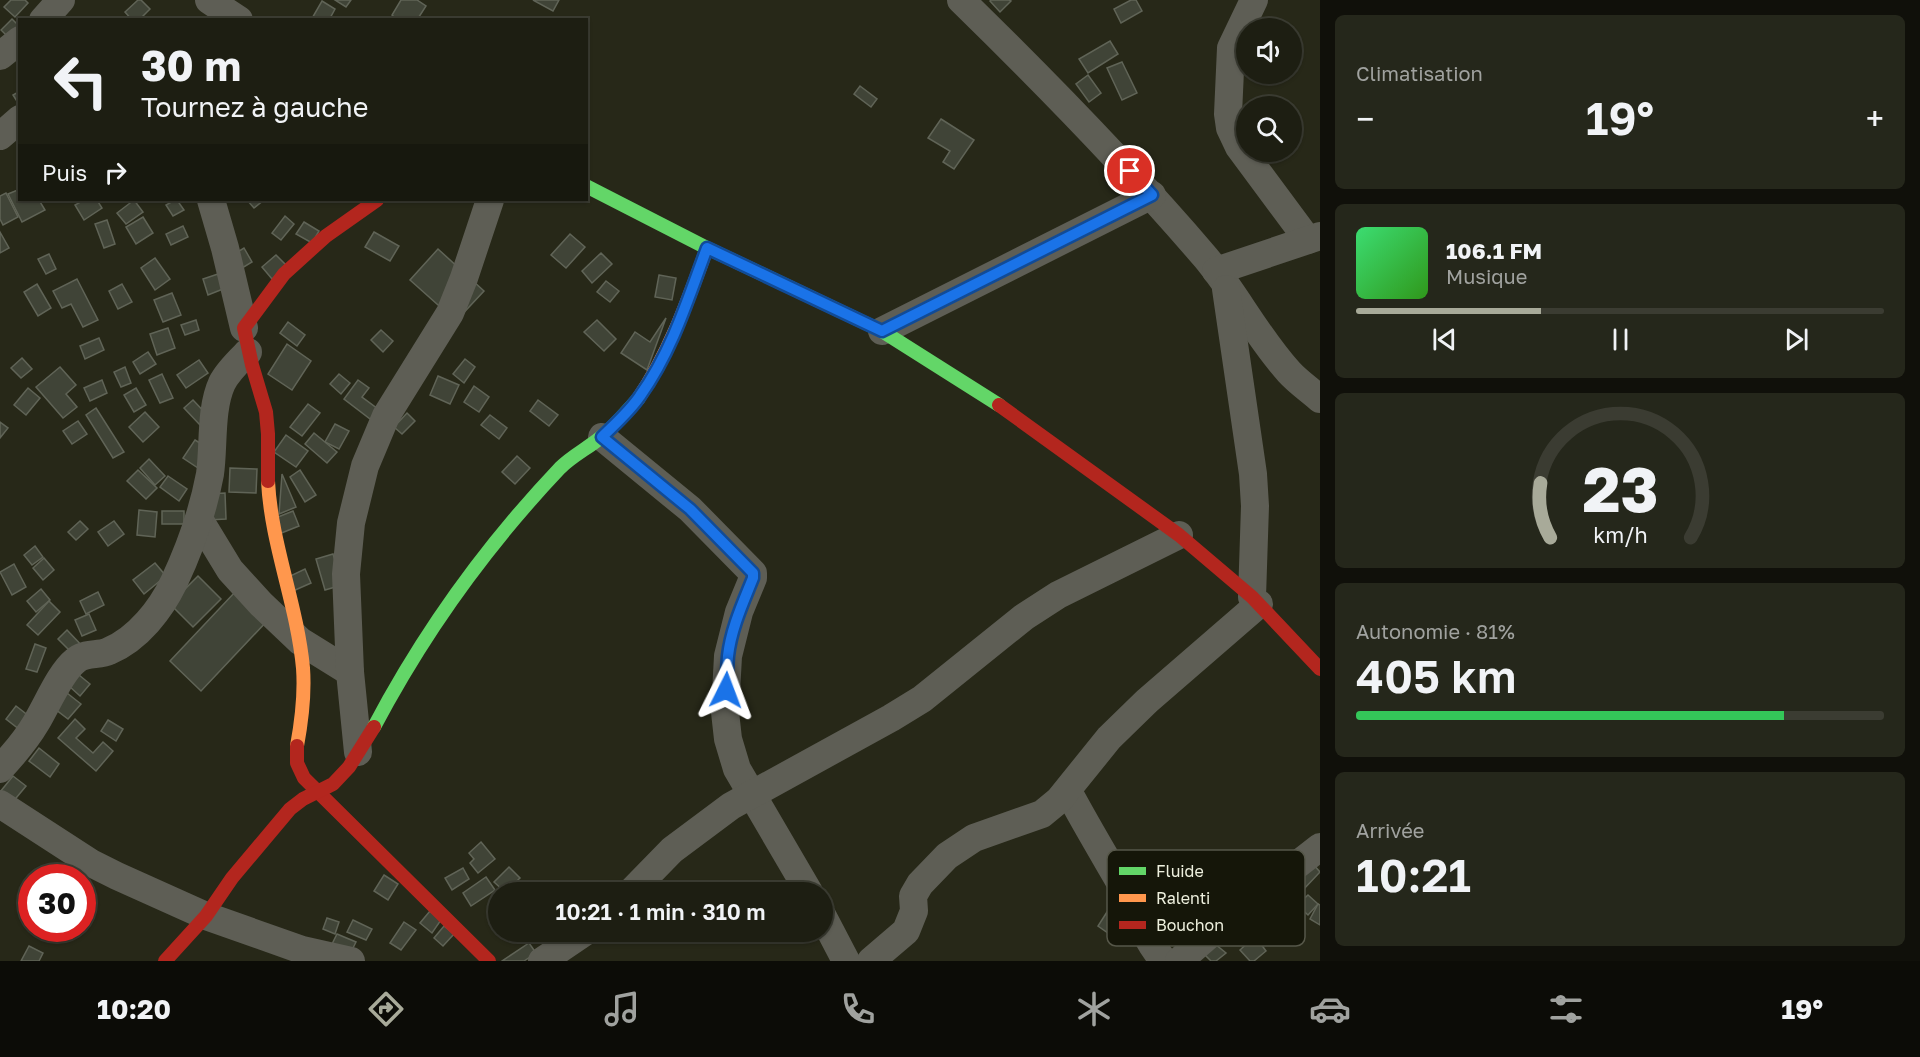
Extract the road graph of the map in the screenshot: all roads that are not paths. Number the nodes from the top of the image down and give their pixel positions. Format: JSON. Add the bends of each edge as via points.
{"nodes":[{"id":1,"x":61,"y":0,"type":"edge"},
{"id":2,"x":209,"y":0,"type":"edge"},
{"id":3,"x":961,"y":0,"type":"edge"},
{"id":4,"x":1254,"y":0,"type":"edge"},
{"id":5,"x":45,"y":18,"type":"edge"},
{"id":6,"x":235,"y":18,"type":"edge"},
{"id":7,"x":18,"y":42,"type":"edge"},
{"id":8,"x":0,"y":56,"type":"edge"},
{"id":9,"x":18,"y":119,"type":"edge"},
{"id":10,"x":0,"y":136,"type":"edge"},
{"id":11,"x":588,"y":187,"type":"edge"},
{"id":12,"x":1152,"y":195,"type":"junction"},
{"id":13,"x":211,"y":201,"type":"edge"},
{"id":14,"x":376,"y":201,"type":"edge"},
{"id":15,"x":490,"y":201,"type":"edge"},
{"id":16,"x":1314,"y":238,"type":"edge"},
{"id":17,"x":707,"y":248,"type":"junction"},
{"id":18,"x":1221,"y":277,"type":"junction"},
{"id":19,"x":882,"y":331,"type":"junction"},
{"id":20,"x":246,"y":340,"type":"junction"},
{"id":21,"x":1320,"y":399,"type":"edge"},
{"id":22,"x":602,"y":437,"type":"junction"},
{"id":23,"x":199,"y":519,"type":"junction"},
{"id":24,"x":1179,"y":535,"type":"junction"},
{"id":25,"x":1256,"y":600,"type":"junction"},
{"id":26,"x":300,"y":642,"type":"junction"},
{"id":27,"x":1320,"y":669,"type":"edge"},
{"id":28,"x":350,"y":672,"type":"junction"},
{"id":29,"x":358,"y":752,"type":"junction"},
{"id":30,"x":0,"y":770,"type":"edge"},
{"id":31,"x":1068,"y":791,"type":"junction"},
{"id":32,"x":318,"y":792,"type":"junction"},
{"id":33,"x":752,"y":794,"type":"junction"},
{"id":34,"x":0,"y":804,"type":"edge"},
{"id":35,"x":1320,"y":847,"type":"edge"},
{"id":36,"x":1305,"y":859,"type":"edge"},
{"id":37,"x":1107,"y":861,"type":"edge"},
{"id":38,"x":641,"y":882,"type":"edge"},
{"id":39,"x":803,"y":882,"type":"edge"},
{"id":40,"x":206,"y":916,"type":"junction"},
{"id":41,"x":833,"y":936,"type":"edge"},
{"id":42,"x":570,"y":942,"type":"edge"},
{"id":43,"x":1151,"y":946,"type":"edge"},
{"id":44,"x":1196,"y":946,"type":"edge"},
{"id":45,"x":165,"y":961,"type":"edge"},
{"id":46,"x":351,"y":961,"type":"edge"},
{"id":47,"x":489,"y":961,"type":"edge"},
{"id":48,"x":542,"y":961,"type":"edge"},
{"id":49,"x":846,"y":961,"type":"edge"},
{"id":50,"x":871,"y":961,"type":"edge"},
{"id":51,"x":1164,"y":961,"type":"edge"},
{"id":52,"x":1179,"y":961,"type":"edge"}],
"edges":[{"from":1,"to":5,"type":"street"},
{"from":2,"to":6,"type":"street"},
{"from":3,"to":12,"type":"street"},
{"from":4,"to":16,"type":"street","via":[[1231,48],[1230,128],[1239,147]]},
{"from":7,"to":8,"type":"street"},
{"from":9,"to":10,"type":"street"},
{"from":11,"to":17,"type":"street"},
{"from":12,"to":18,"type":"street"},
{"from":12,"to":19,"type":"street"},
{"from":13,"to":20,"type":"street"},
{"from":14,"to":20,"type":"street","via":[[326,236],[284,274]]},
{"from":15,"to":28,"type":"street","via":[[450,313],[386,416],[365,465],[351,523],[346,573]]},
{"from":16,"to":18,"type":"street"},
{"from":17,"to":19,"type":"street"},
{"from":17,"to":22,"type":"street","via":[[676,332],[657,370],[639,398]]},
{"from":18,"to":21,"type":"street","via":[[1290,373]]},
{"from":18,"to":25,"type":"street","via":[[1253,474]]},
{"from":19,"to":24,"type":"street","via":[[1003,408]]},
{"from":20,"to":23,"type":"street","via":[[217,397],[210,473]]},
{"from":20,"to":26,"type":"street","via":[[266,410],[269,500]]},
{"from":22,"to":29,"type":"street","via":[[563,465],[486,555],[413,657]]},
{"from":22,"to":33,"type":"street","via":[[690,509],[753,573],[728,656],[725,712],[737,769]]},
{"from":23,"to":26,"type":"street","via":[[230,570]]},
{"from":23,"to":30,"type":"street","via":[[173,584],[156,611],[119,646],[76,660],[19,749]]},
{"from":24,"to":25,"type":"street"},
{"from":24,"to":33,"type":"street","via":[[1024,616],[922,699]]},
{"from":25,"to":27,"type":"street"},
{"from":25,"to":31,"type":"street","via":[[1109,738]]},
{"from":26,"to":28,"type":"street"},
{"from":26,"to":32,"type":"street","via":[[305,690],[296,761]]},
{"from":28,"to":29,"type":"street"},
{"from":29,"to":32,"type":"street","via":[[340,778]]},
{"from":31,"to":37,"type":"street"},
{"from":31,"to":50,"type":"street","via":[[1042,814],[974,838],[947,856],[913,896],[914,911],[906,931]]},
{"from":32,"to":40,"type":"street","via":[[290,808]]},
{"from":32,"to":47,"type":"street"},
{"from":33,"to":38,"type":"street","via":[[672,850]]},
{"from":33,"to":39,"type":"street"},
{"from":34,"to":40,"type":"street","via":[[91,863]]},
{"from":35,"to":36,"type":"street"},
{"from":40,"to":45,"type":"street"},
{"from":40,"to":46,"type":"street","via":[[302,950]]},
{"from":41,"to":49,"type":"street"},
{"from":42,"to":48,"type":"street"},
{"from":43,"to":51,"type":"street"},
{"from":44,"to":52,"type":"street"}]}
